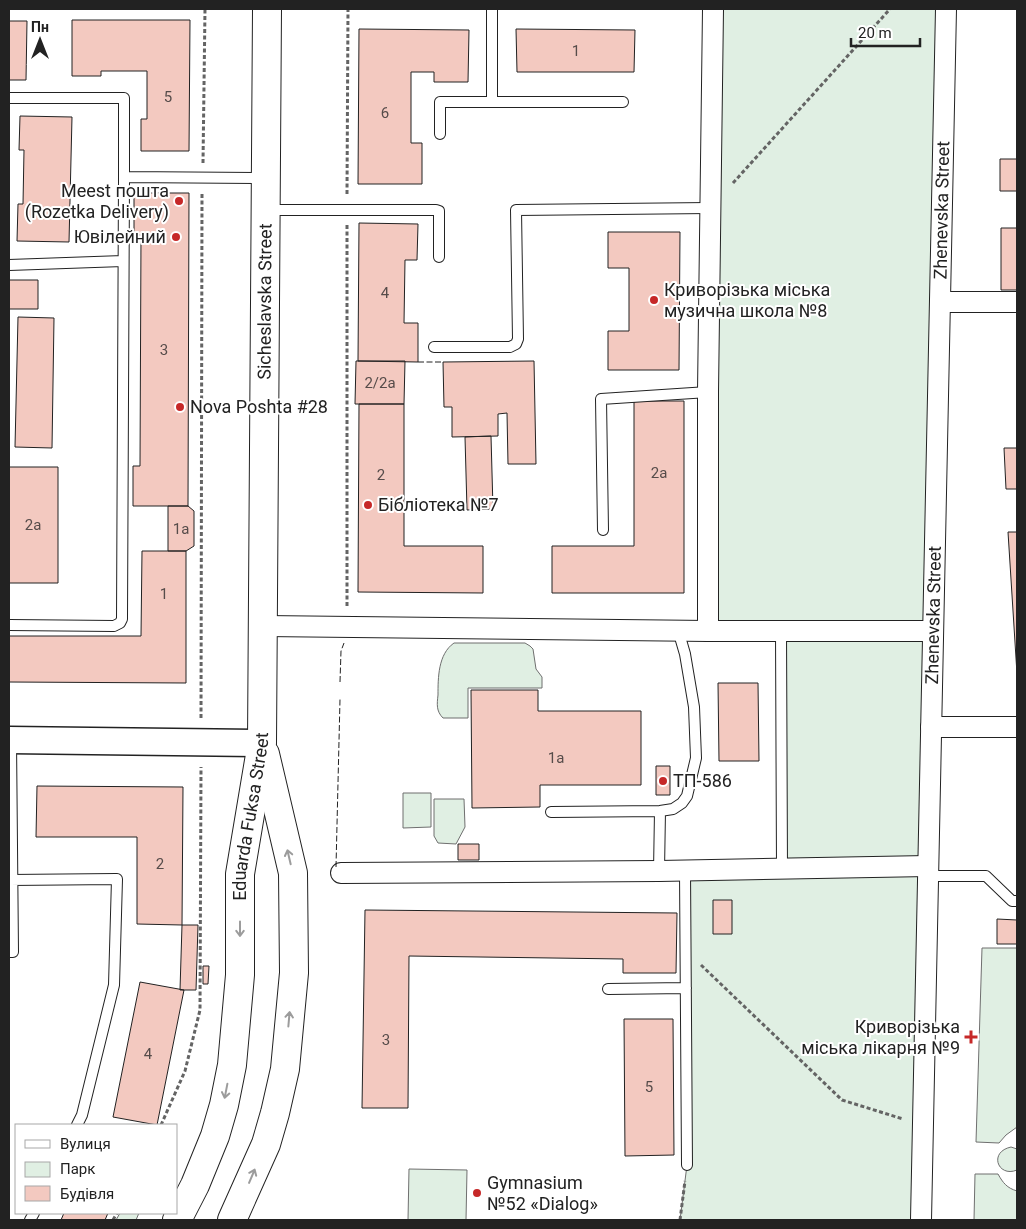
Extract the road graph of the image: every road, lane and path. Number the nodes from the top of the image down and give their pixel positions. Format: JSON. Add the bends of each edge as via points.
{"nodes":[{"id":1,"x":205,"y":9,"type":"edge"},
{"id":2,"x":267,"y":9,"type":"edge"},
{"id":3,"x":348,"y":9,"type":"edge"},
{"id":4,"x":492,"y":9,"type":"edge"},
{"id":5,"x":714,"y":9,"type":"edge"},
{"id":6,"x":890,"y":9,"type":"edge"},
{"id":7,"x":946,"y":9,"type":"edge"},
{"id":8,"x":9,"y":98,"type":"edge"},
{"id":9,"x":492,"y":102,"type":"junction"},
{"id":10,"x":622,"y":102,"type":"dead end"},
{"id":11,"x":440,"y":134,"type":"dead end"},
{"id":12,"x":124,"y":178,"type":"junction"},
{"id":13,"x":202,"y":178,"type":"junction"},
{"id":14,"x":266,"y":178,"type":"junction"},
{"id":15,"x":710,"y":208,"type":"junction"},
{"id":16,"x":348,"y":209,"type":"junction"},
{"id":17,"x":266,"y":210,"type":"junction"},
{"id":18,"x":439,"y":257,"type":"dead end"},
{"id":19,"x":123,"y":261,"type":"junction"},
{"id":20,"x":9,"y":265,"type":"edge"},
{"id":21,"x":940,"y":302,"type":"junction"},
{"id":22,"x":1017,"y":302,"type":"edge"},
{"id":23,"x":434,"y":347,"type":"dead end"},
{"id":24,"x":708,"y":392,"type":"junction"},
{"id":25,"x":602,"y":530,"type":"dead end"},
{"id":26,"x":9,"y":626,"type":"edge"},
{"id":27,"x":264,"y":626,"type":"junction"},
{"id":28,"x":347,"y":627,"type":"junction"},
{"id":29,"x":678,"y":630,"type":"junction"},
{"id":30,"x":708,"y":631,"type":"junction"},
{"id":31,"x":781,"y":631,"type":"junction"},
{"id":32,"x":933,"y":631,"type":"junction"},
{"id":33,"x":931,"y":727,"type":"junction"},
{"id":34,"x":1017,"y":727,"type":"edge"},
{"id":35,"x":10,"y":740,"type":"edge"},
{"id":36,"x":201,"y":742,"type":"junction"},
{"id":37,"x":262,"y":743,"type":"junction"},
{"id":38,"x":660,"y":811,"type":"junction"},
{"id":39,"x":551,"y":812,"type":"dead end"},
{"id":40,"x":782,"y":869,"type":"junction"},
{"id":41,"x":659,"y":871,"type":"junction"},
{"id":42,"x":684,"y":871,"type":"junction"},
{"id":43,"x":928,"y":871,"type":"junction"},
{"id":44,"x":341,"y":873,"type":"dead end"},
{"id":45,"x":10,"y":880,"type":"edge"},
{"id":46,"x":1017,"y":901,"type":"edge"},
{"id":47,"x":684,"y":949,"type":"junction"},
{"id":48,"x":9,"y":952,"type":"edge"},
{"id":49,"x":608,"y":988,"type":"dead end"},
{"id":50,"x":686,"y":988,"type":"junction"},
{"id":51,"x":78,"y":1124,"type":"edge"},
{"id":52,"x":160,"y":1124,"type":"edge"},
{"id":53,"x":923,"y":1126,"type":"junction"},
{"id":54,"x":687,"y":1165,"type":"joint"},
{"id":55,"x":177,"y":1220,"type":"edge"},
{"id":56,"x":232,"y":1220,"type":"edge"},
{"id":57,"x":680,"y":1220,"type":"edge"},
{"id":58,"x":921,"y":1220,"type":"edge"}],
"edges":[{"from":1,"to":13,"type":"path"},
{"from":2,"to":14,"type":"main road","name":"Sicheslavska Street"},
{"from":3,"to":16,"type":"path"},
{"from":4,"to":9,"type":"lane"},
{"from":5,"to":15,"type":"street"},
{"from":6,"to":15,"type":"path"},
{"from":7,"to":21,"type":"street","name":"Zhenevska Street"},
{"from":8,"to":12,"type":"lane","via":[[124,98]]},
{"from":9,"to":10,"type":"lane"},
{"from":9,"to":11,"type":"lane","via":[[440,102]]},
{"from":12,"to":13,"type":"lane"},
{"from":12,"to":19,"type":"lane"},
{"from":13,"to":14,"type":"lane"},
{"from":13,"to":36,"type":"path"},
{"from":14,"to":17,"type":"main road","name":"Sicheslavska Street"},
{"from":15,"to":23,"type":"lane","via":[[516,210],[516,344],[510,347]]},
{"from":15,"to":24,"type":"street"},
{"from":16,"to":17,"type":"lane"},
{"from":16,"to":18,"type":"lane","via":[[439,211]]},
{"from":16,"to":28,"type":"path"},
{"from":17,"to":27,"type":"main road","name":"Sicheslavska Street"},
{"from":19,"to":20,"type":"lane"},
{"from":19,"to":26,"type":"lane","via":[[122,618],[120,624],[114,626]]},
{"from":21,"to":22,"type":"street"},
{"from":21,"to":32,"type":"street","name":"Zhenevska Street"},
{"from":24,"to":25,"type":"lane","via":[[601,399]]},
{"from":24,"to":30,"type":"street"},
{"from":27,"to":28,"type":"street"},
{"from":27,"to":37,"type":"main road","name":"Sicheslavska Street"},
{"from":28,"to":29,"type":"street"},
{"from":29,"to":30,"type":"street"},
{"from":29,"to":38,"type":"lane","via":[[694,708],[696,758],[687,796],[672,809]]},
{"from":30,"to":31,"type":"street"},
{"from":31,"to":32,"type":"street"},
{"from":31,"to":40,"type":"lane"},
{"from":32,"to":33,"type":"street","name":"Zhenevska Street"},
{"from":33,"to":34,"type":"street"},
{"from":33,"to":43,"type":"street","name":"Zhenevska Street"},
{"from":35,"to":36,"type":"street"},
{"from":35,"to":45,"type":"lane"},
{"from":36,"to":37,"type":"street"},
{"from":36,"to":52,"type":"path","via":[[200,1010],[185,1071]]},
{"from":37,"to":55,"type":"main road","name":"Eduarda Fuksa Street","one_way":true,"via":[[240,874],[240,975],[232,1064],[215,1136]]},
{"from":56,"to":37,"type":"main road","name":"Eduarda Fuksa Street","one_way":true,"via":[[266,1144],[275,1113],[285,1069],[294,973],[293,873]]},
{"from":38,"to":39,"type":"lane"},
{"from":38,"to":41,"type":"lane"},
{"from":40,"to":42,"type":"street"},
{"from":40,"to":43,"type":"street"},
{"from":41,"to":42,"type":"street"},
{"from":41,"to":44,"type":"street"},
{"from":42,"to":47,"type":"lane"},
{"from":43,"to":46,"type":"lane","via":[[986,876],[1012,901]]},
{"from":43,"to":53,"type":"street","name":"Zhenevska Street"},
{"from":45,"to":48,"type":"lane","via":[[13,952]]},
{"from":45,"to":51,"type":"lane","via":[[117,879],[114,985]]},
{"from":47,"to":50,"type":"lane"},
{"from":47,"to":53,"type":"path","via":[[842,1100]]},
{"from":49,"to":50,"type":"lane"},
{"from":50,"to":54,"type":"lane"},
{"from":53,"to":58,"type":"street","name":"Zhenevska Street"},
{"from":54,"to":57,"type":"path"}]}
